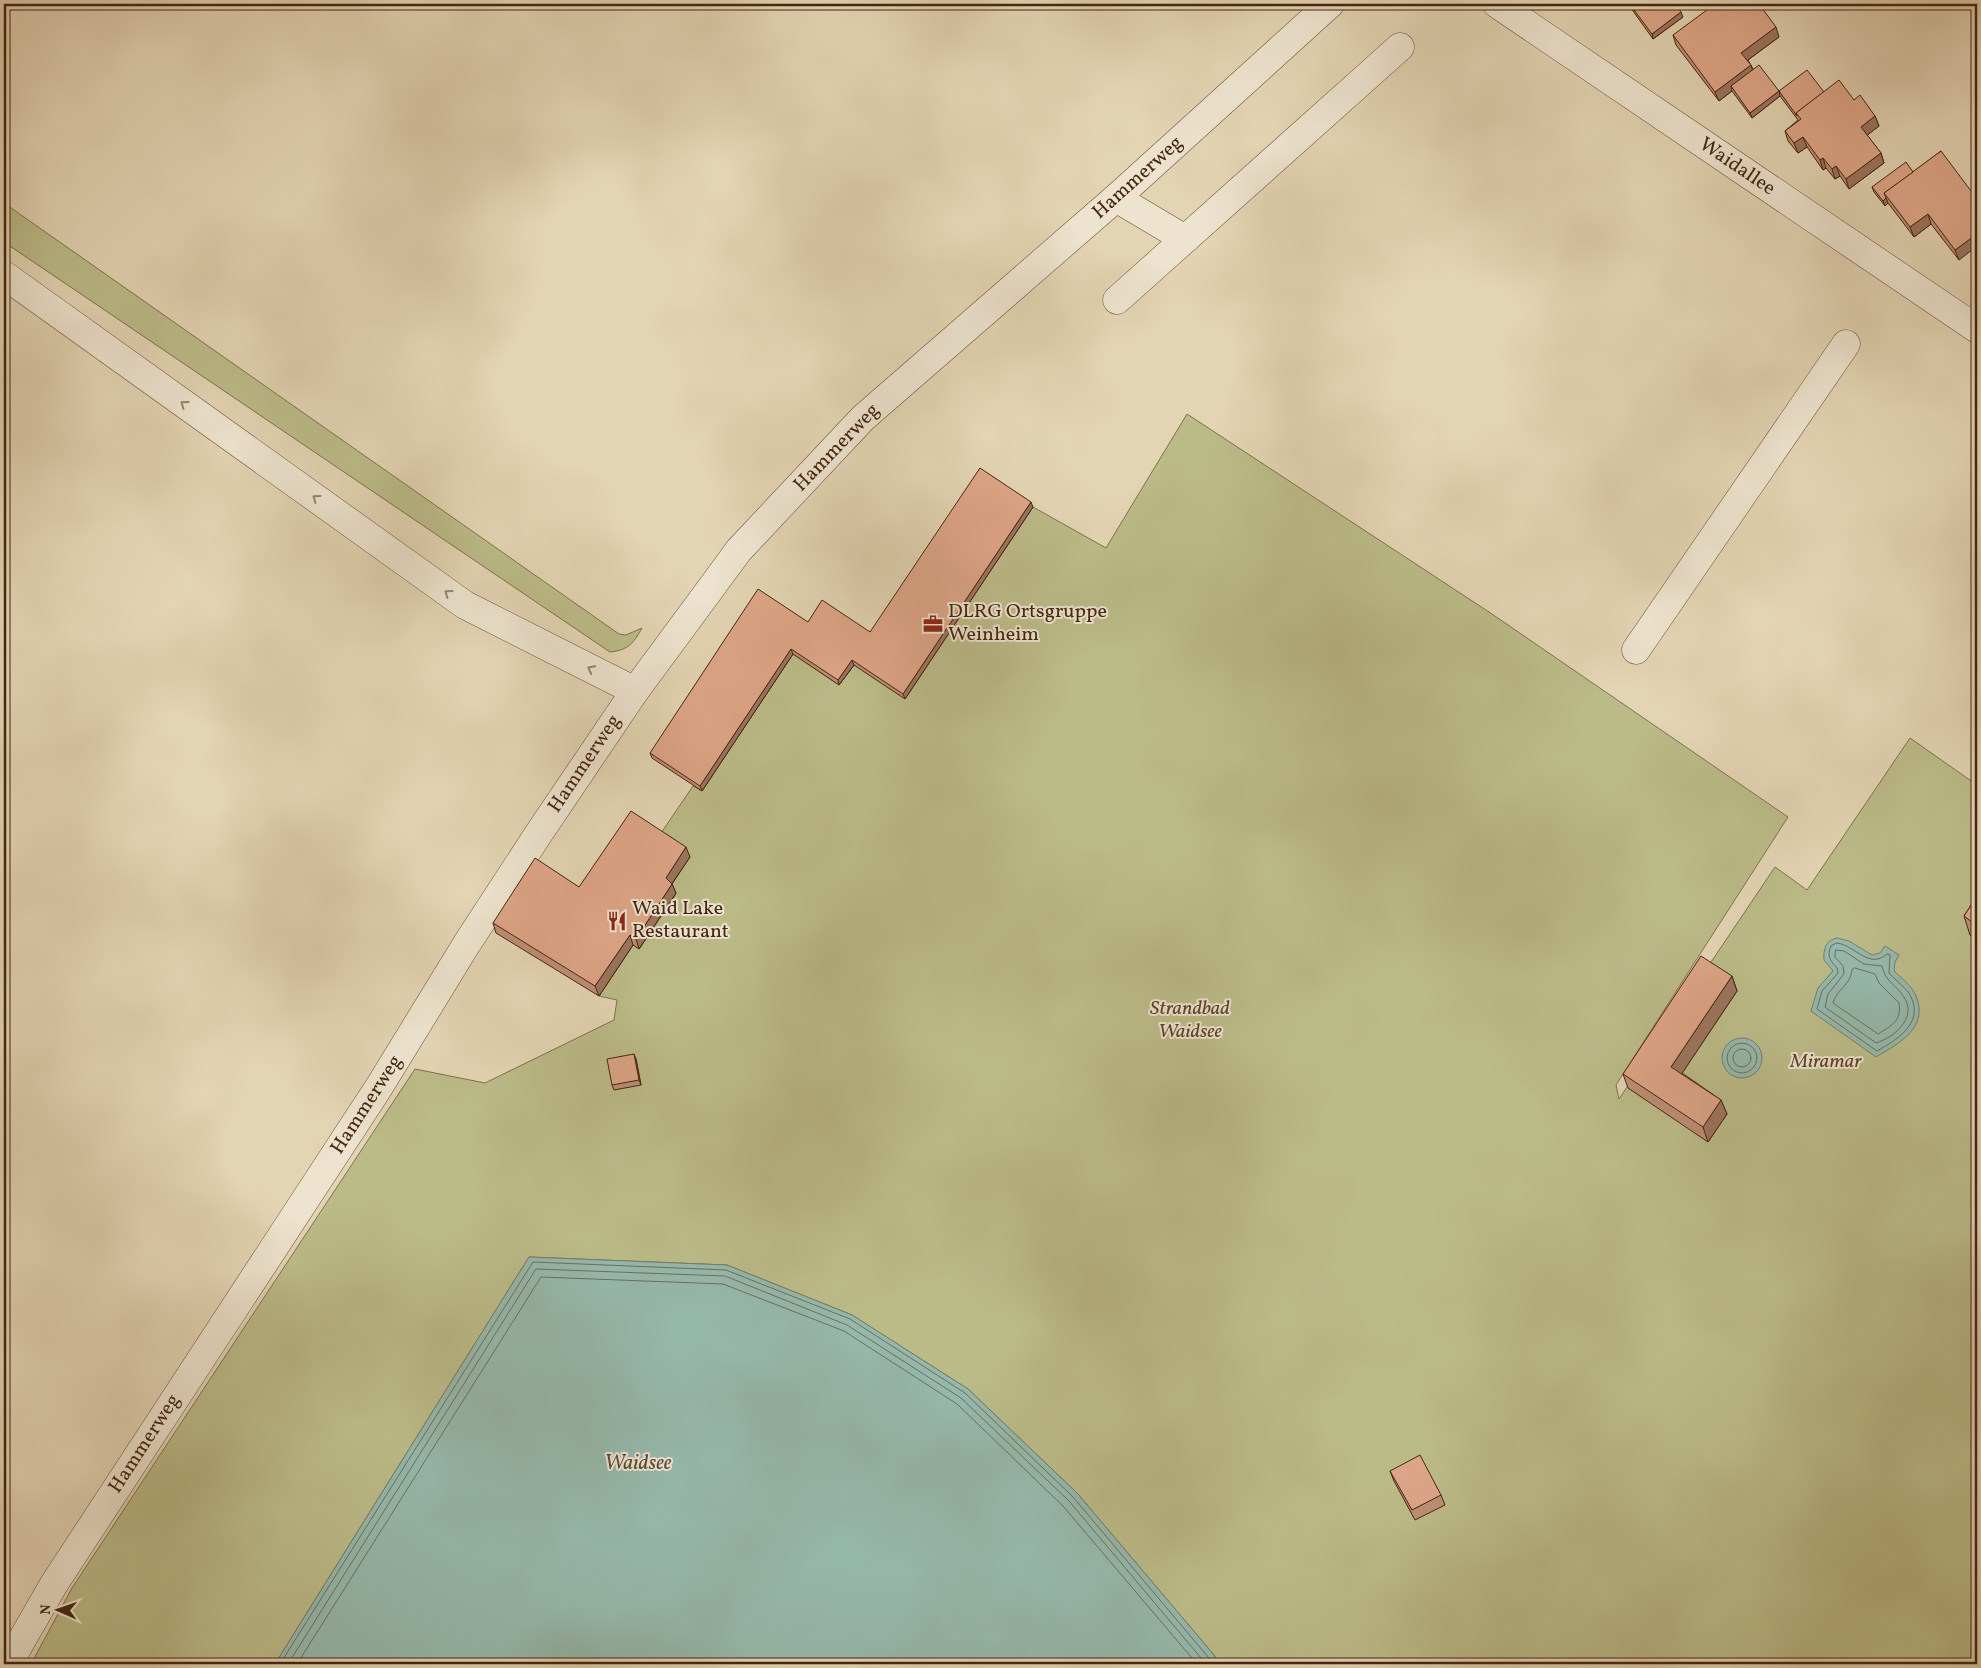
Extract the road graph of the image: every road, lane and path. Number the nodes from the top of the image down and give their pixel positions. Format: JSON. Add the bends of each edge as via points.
{"nodes":[{"id":1,"x":1330,"y":4,"type":"edge"},
{"id":2,"x":1497,"y":4,"type":"edge"},
{"id":3,"x":1400,"y":47,"type":"dead end"},
{"id":4,"x":1116,"y":198,"type":"junction"},
{"id":5,"x":1185,"y":239,"type":"junction"},
{"id":6,"x":4,"y":275,"type":"edge"},
{"id":7,"x":1117,"y":300,"type":"dead end"},
{"id":8,"x":1977,"y":329,"type":"edge"},
{"id":9,"x":1846,"y":344,"type":"dead end"},
{"id":10,"x":1636,"y":650,"type":"dead end"},
{"id":11,"x":635,"y":690,"type":"junction"},
{"id":12,"x":8,"y":1664,"type":"edge"}],
"edges":[{"from":1,"to":4,"type":"street","name":"Hammerweg"},
{"from":2,"to":8,"type":"street","name":"Waidallee"},
{"from":3,"to":5,"type":"street"},
{"from":4,"to":5,"type":"street"},
{"from":4,"to":11,"type":"street","name":"Hammerweg","via":[[863,418],[739,550]]},
{"from":5,"to":7,"type":"street"},
{"from":11,"to":6,"type":"street","one_way":true,"via":[[465,606]]},
{"from":9,"to":10,"type":"street"},
{"from":11,"to":12,"type":"street","name":"Hammerweg","via":[[466,945],[379,1087],[54,1584]]}]}
